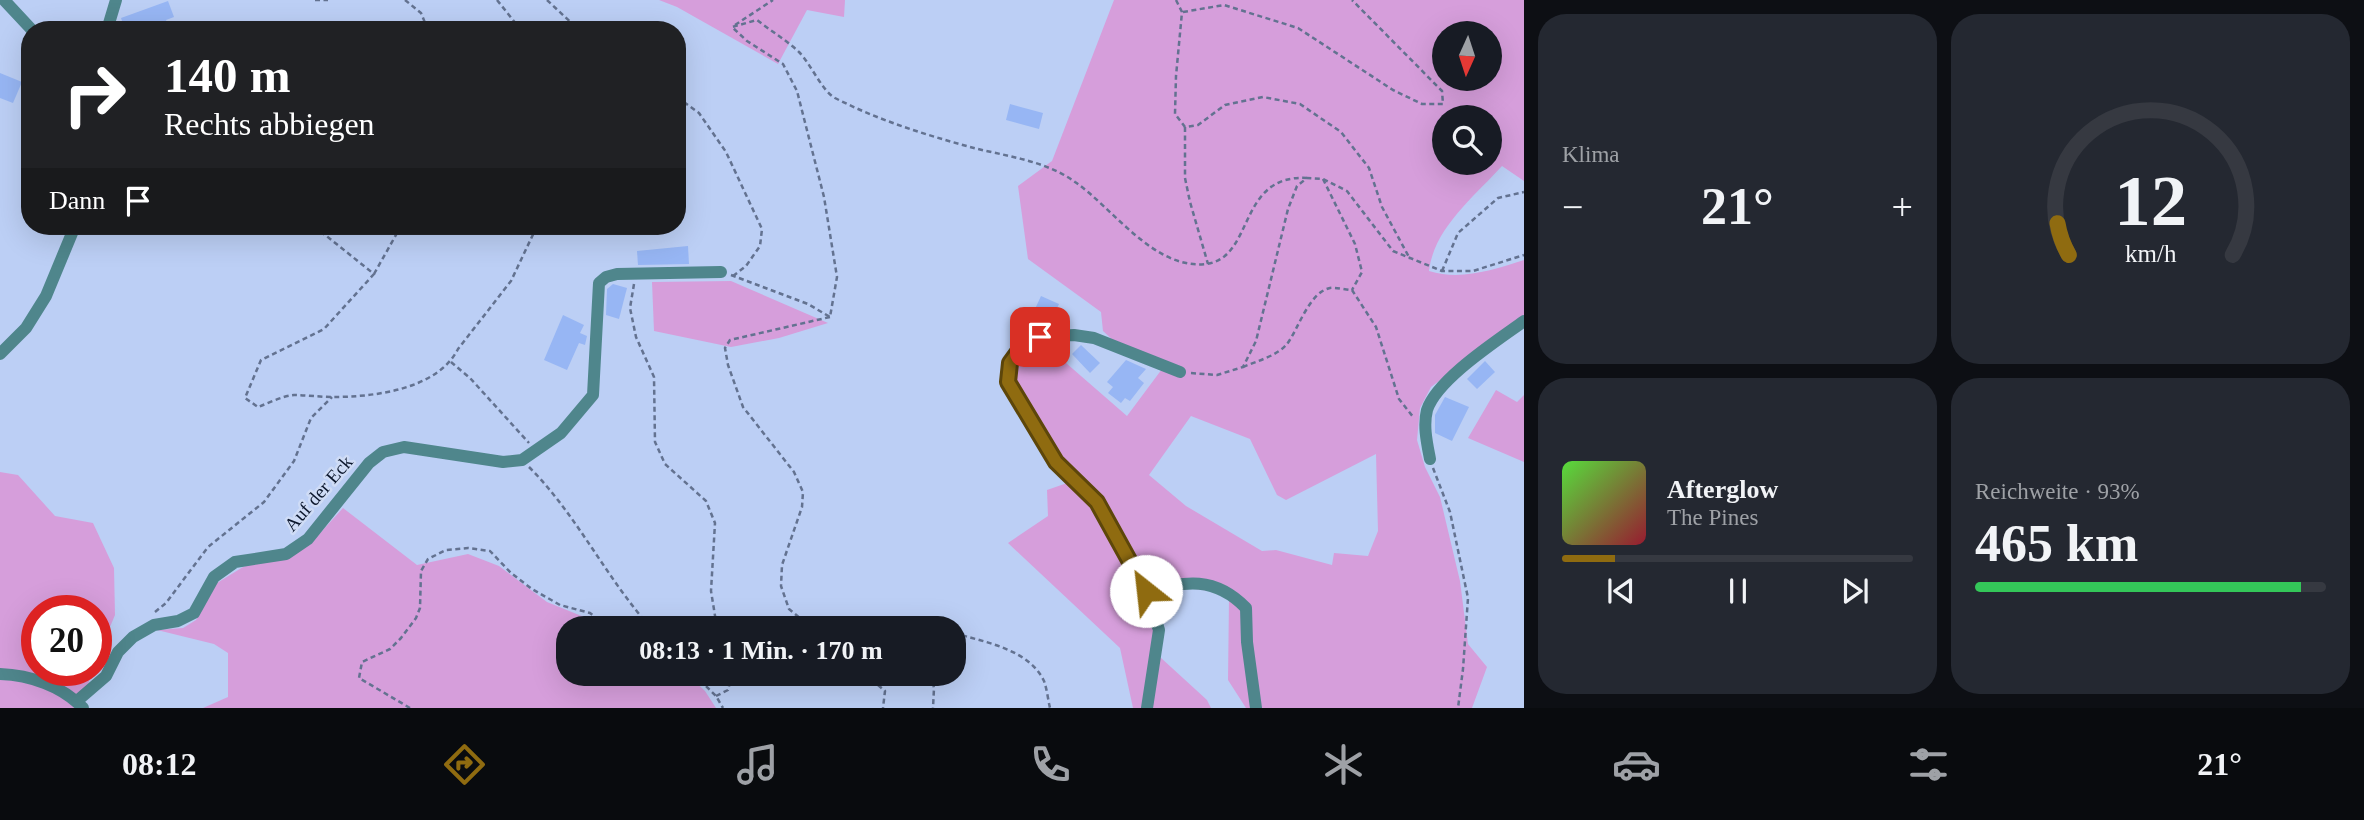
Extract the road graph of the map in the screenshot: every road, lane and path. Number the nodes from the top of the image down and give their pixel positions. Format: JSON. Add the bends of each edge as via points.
{"nodes":[{"id":1,"x":4,"y":0,"type":"edge"},
{"id":2,"x":116,"y":0,"type":"edge"},
{"id":3,"x":315,"y":0,"type":"edge"},
{"id":4,"x":328,"y":0,"type":"edge"},
{"id":5,"x":405,"y":0,"type":"edge"},
{"id":6,"x":497,"y":0,"type":"edge"},
{"id":7,"x":547,"y":0,"type":"edge"},
{"id":8,"x":773,"y":0,"type":"edge"},
{"id":9,"x":1176,"y":0,"type":"edge"},
{"id":10,"x":1352,"y":0,"type":"edge"},
{"id":11,"x":1182,"y":12,"type":"junction"},
{"id":12,"x":24,"y":21,"type":"edge"},
{"id":13,"x":110,"y":21,"type":"edge"},
{"id":14,"x":424,"y":21,"type":"edge"},
{"id":15,"x":514,"y":21,"type":"edge"},
{"id":16,"x":569,"y":21,"type":"edge"},
{"id":17,"x":732,"y":27,"type":"junction"},
{"id":18,"x":686,"y":104,"type":"edge"},
{"id":19,"x":1185,"y":127,"type":"junction"},
{"id":20,"x":1307,"y":178,"type":"junction"},
{"id":21,"x":1323,"y":179,"type":"junction"},
{"id":22,"x":1524,"y":192,"type":"edge"},
{"id":23,"x":71,"y":235,"type":"edge"},
{"id":24,"x":325,"y":235,"type":"edge"},
{"id":25,"x":396,"y":235,"type":"edge"},
{"id":26,"x":533,"y":235,"type":"edge"},
{"id":27,"x":1524,"y":255,"type":"edge"},
{"id":28,"x":1410,"y":259,"type":"junction"},
{"id":29,"x":1209,"y":264,"type":"junction"},
{"id":30,"x":1442,"y":271,"type":"junction"},
{"id":31,"x":374,"y":274,"type":"junction"},
{"id":32,"x":636,"y":274,"type":"junction"},
{"id":33,"x":727,"y":274,"type":"junction"},
{"id":34,"x":1352,"y":290,"type":"junction"},
{"id":35,"x":830,"y":317,"type":"junction"},
{"id":36,"x":1524,"y":321,"type":"edge"},
{"id":37,"x":0,"y":354,"type":"edge"},
{"id":38,"x":451,"y":362,"type":"junction"},
{"id":39,"x":1243,"y":366,"type":"junction"},
{"id":40,"x":1181,"y":372,"type":"joint"},
{"id":41,"x":332,"y":397,"type":"junction"},
{"id":42,"x":1425,"y":432,"type":"junction"},
{"id":43,"x":536,"y":450,"type":"junction"},
{"id":44,"x":1430,"y":459,"type":"joint"},
{"id":45,"x":522,"y":460,"type":"junction"},
{"id":46,"x":1146,"y":591,"type":"junction"},
{"id":47,"x":594,"y":616,"type":"edge"},
{"id":48,"x":642,"y":616,"type":"edge"},
{"id":49,"x":715,"y":616,"type":"edge"},
{"id":50,"x":797,"y":616,"type":"edge"},
{"id":51,"x":148,"y":617,"type":"dead end"},
{"id":52,"x":966,"y":637,"type":"edge"},
{"id":53,"x":0,"y":674,"type":"edge"},
{"id":54,"x":706,"y":686,"type":"edge"},
{"id":55,"x":729,"y":686,"type":"edge"},
{"id":56,"x":879,"y":686,"type":"edge"},
{"id":57,"x":934,"y":686,"type":"edge"},
{"id":58,"x":716,"y":696,"type":"junction"},
{"id":59,"x":80,"y":705,"type":"edge"},
{"id":60,"x":410,"y":708,"type":"edge"},
{"id":61,"x":723,"y":708,"type":"edge"},
{"id":62,"x":883,"y":708,"type":"edge"},
{"id":63,"x":933,"y":708,"type":"edge"},
{"id":64,"x":1050,"y":708,"type":"edge"},
{"id":65,"x":1147,"y":708,"type":"edge"},
{"id":66,"x":1256,"y":708,"type":"edge"},
{"id":67,"x":1458,"y":708,"type":"edge"}],
"edges":[{"from":1,"to":12,"type":"street"},
{"from":2,"to":13,"type":"street"},
{"from":3,"to":4,"type":"path"},
{"from":5,"to":14,"type":"path"},
{"from":6,"to":15,"type":"path"},
{"from":7,"to":16,"type":"path"},
{"from":8,"to":17,"type":"path"},
{"from":9,"to":11,"type":"path"},
{"from":10,"to":11,"type":"path","via":[[1442,92],[1443,104],[1422,104],[1393,90],[1298,27],[1224,5]]},
{"from":11,"to":19,"type":"path","via":[[1175,114]]},
{"from":17,"to":29,"type":"path","via":[[757,20],[800,53],[831,96],[898,126],[1048,167],[1075,181],[1143,242],[1184,263]]},
{"from":17,"to":35,"type":"path","via":[[783,64],[797,90],[824,197],[837,277]]},
{"from":18,"to":33,"type":"path","via":[[699,114],[726,152],[762,229],[760,246],[746,266]]},
{"from":19,"to":28,"type":"path","via":[[1198,125],[1225,105],[1263,97],[1300,104],[1341,132],[1368,168],[1382,207]]},
{"from":19,"to":29,"type":"path","via":[[1189,202]]},
{"from":20,"to":21,"type":"path"},
{"from":20,"to":29,"type":"path","via":[[1289,177],[1274,183],[1259,197],[1229,254]]},
{"from":20,"to":39,"type":"path","via":[[1297,186],[1288,209],[1256,341]]},
{"from":21,"to":28,"type":"path","via":[[1346,191],[1393,251]]},
{"from":21,"to":34,"type":"path","via":[[1355,244],[1362,272]]},
{"from":22,"to":30,"type":"path","via":[[1498,198],[1458,233]]},
{"from":23,"to":37,"type":"street","via":[[46,296],[26,328]]},
{"from":24,"to":31,"type":"path"},
{"from":25,"to":31,"type":"path"},
{"from":26,"to":38,"type":"path","via":[[511,281]]},
{"from":27,"to":30,"type":"path","via":[[1473,271]]},
{"from":28,"to":30,"type":"path"},
{"from":31,"to":41,"type":"path","via":[[324,329],[261,360],[245,398],[258,407],[291,395]]},
{"from":32,"to":33,"type":"street"},
{"from":32,"to":43,"type":"street","via":[[606,277],[599,283],[593,395],[561,433]]},
{"from":32,"to":49,"type":"path","via":[[630,308],[636,337],[654,377],[655,442],[665,464],[706,501],[715,523],[711,591]]},
{"from":33,"to":35,"type":"path","via":[[808,304]]},
{"from":34,"to":39,"type":"path","via":[[1330,288],[1322,293],[1300,317],[1286,345]]},
{"from":34,"to":42,"type":"path","via":[[1376,327],[1399,399]]},
{"from":35,"to":50,"type":"path","via":[[730,340],[725,348],[743,407],[794,472],[803,492],[782,565],[781,586],[789,609]]},
{"from":36,"to":42,"type":"street","via":[[1440,388],[1427,409]]},
{"from":38,"to":41,"type":"path","via":[[422,382],[376,394]]},
{"from":38,"to":43,"type":"path"},
{"from":39,"to":40,"type":"path","via":[[1217,375]]},
{"from":40,"to":46,"type":"street","via":[[1094,338],[1074,335],[1040,337],[1010,363],[1008,382],[1044,445],[1097,502]]},
{"from":41,"to":51,"type":"path","via":[[311,418],[294,461],[264,502],[208,547],[166,603]]},
{"from":42,"to":44,"type":"street"},
{"from":43,"to":45,"type":"street"},
{"from":44,"to":67,"type":"path","via":[[1450,512],[1468,598]]},
{"from":45,"to":48,"type":"path","via":[[550,488]]},
{"from":45,"to":59,"type":"street","name":"Auf der Eck","via":[[503,463],[404,447],[383,452],[308,539],[286,554],[235,562],[214,577],[194,613],[133,637]]},
{"from":46,"to":65,"type":"street","via":[[1159,630]]},
{"from":46,"to":66,"type":"street","via":[[1193,581],[1214,586],[1246,608]]},
{"from":47,"to":60,"type":"path","via":[[532,589],[490,551],[446,550],[428,558],[421,571],[416,618],[390,649],[362,662],[359,670],[359,678]]},
{"from":52,"to":64,"type":"path","via":[[1030,663],[1044,681]]},
{"from":53,"to":59,"type":"street","name":"Auf der Eck","via":[[16,674],[49,685]]},
{"from":54,"to":58,"type":"path"},
{"from":55,"to":58,"type":"path"},
{"from":56,"to":62,"type":"path","via":[[885,691]]},
{"from":57,"to":63,"type":"path"},
{"from":58,"to":61,"type":"path"}]}
